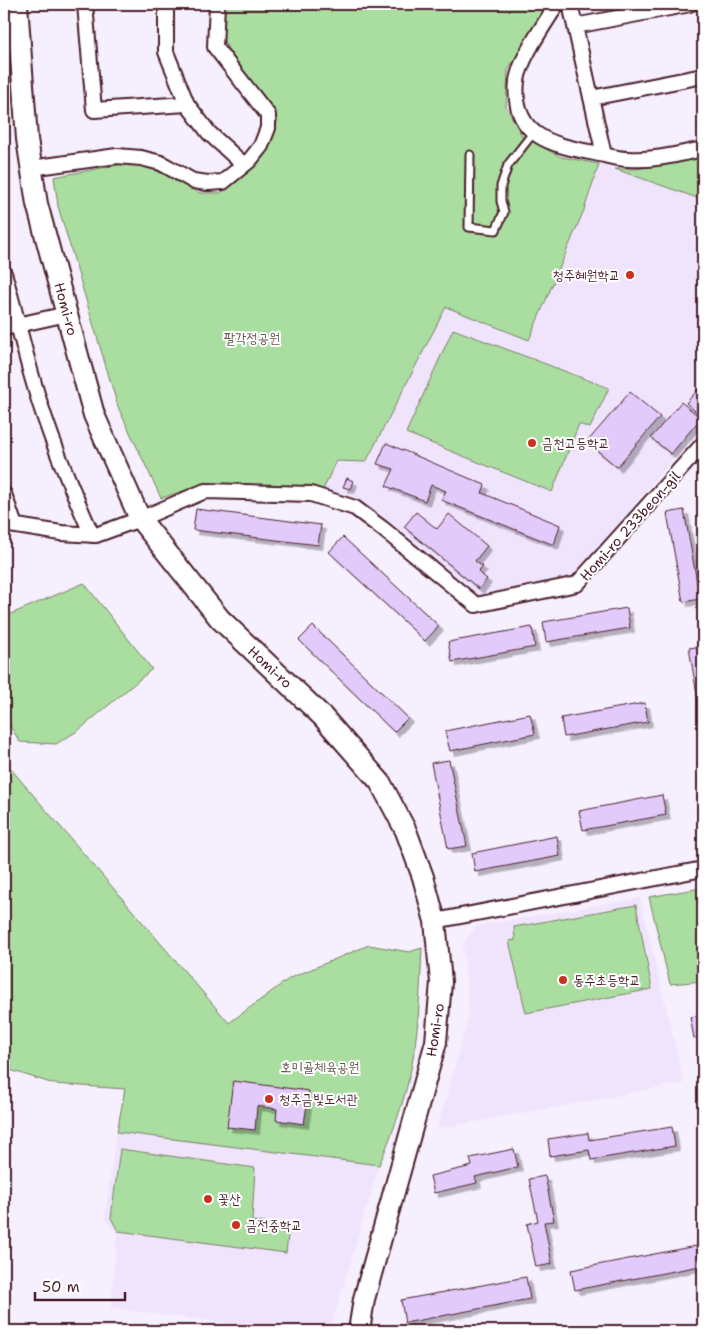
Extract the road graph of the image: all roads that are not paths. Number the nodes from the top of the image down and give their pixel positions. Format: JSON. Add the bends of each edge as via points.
{"nodes":[{"id":1,"x":17,"y":4,"type":"edge"},
{"id":2,"x":85,"y":4,"type":"edge"},
{"id":3,"x":166,"y":4,"type":"edge"},
{"id":4,"x":217,"y":4,"type":"edge"},
{"id":5,"x":557,"y":4,"type":"edge"},
{"id":6,"x":570,"y":4,"type":"edge"},
{"id":7,"x":690,"y":4,"type":"edge"},
{"id":8,"x":575,"y":26,"type":"junction"},
{"id":9,"x":703,"y":76,"type":"edge"},
{"id":10,"x":592,"y":98,"type":"junction"},
{"id":11,"x":187,"y":104,"type":"junction"},
{"id":12,"x":533,"y":133,"type":"junction"},
{"id":13,"x":703,"y":150,"type":"edge"},
{"id":14,"x":604,"y":154,"type":"junction"},
{"id":15,"x":470,"y":155,"type":"dead end"},
{"id":16,"x":244,"y":165,"type":"junction"},
{"id":17,"x":31,"y":168,"type":"junction"},
{"id":18,"x":4,"y":273,"type":"edge"},
{"id":19,"x":67,"y":314,"type":"junction"},
{"id":20,"x":19,"y":326,"type":"junction"},
{"id":21,"x":4,"y":328,"type":"edge"},
{"id":22,"x":703,"y":444,"type":"edge"},
{"id":23,"x":4,"y":494,"type":"edge"},
{"id":24,"x":140,"y":519,"type":"junction"},
{"id":25,"x":9,"y":525,"type":"edge"},
{"id":26,"x":92,"y":534,"type":"junction"},
{"id":27,"x":703,"y":869,"type":"edge"},
{"id":28,"x":435,"y":921,"type":"junction"},
{"id":29,"x":359,"y":1331,"type":"edge"}],
"edges":[{"from":1,"to":17,"type":"street","name":"Homi-ro"},
{"from":2,"to":11,"type":"street","via":[[94,110]]},
{"from":3,"to":11,"type":"street","via":[[166,52]]},
{"from":4,"to":16,"type":"street","via":[[215,47],[268,115],[268,128],[260,146]]},
{"from":5,"to":12,"type":"street","via":[[523,62],[517,81],[518,105],[523,120]]},
{"from":6,"to":8,"type":"street"},
{"from":7,"to":8,"type":"street"},
{"from":8,"to":10,"type":"street"},
{"from":9,"to":10,"type":"street"},
{"from":10,"to":14,"type":"street"},
{"from":11,"to":16,"type":"street","via":[[209,133]]},
{"from":12,"to":14,"type":"street","via":[[553,144]]},
{"from":12,"to":15,"type":"lane","via":[[508,165],[501,186],[504,212],[496,230],[469,227]]},
{"from":13,"to":14,"type":"street","via":[[652,158],[627,159]]},
{"from":16,"to":17,"type":"street","via":[[223,182],[208,183],[192,181],[161,163],[141,158],[117,156]]},
{"from":17,"to":19,"type":"street","name":"Homi-ro","via":[[37,204]]},
{"from":18,"to":20,"type":"street"},
{"from":19,"to":20,"type":"street"},
{"from":19,"to":24,"type":"street","name":"Homi-ro","via":[[94,415]]},
{"from":20,"to":21,"type":"street"},
{"from":20,"to":26,"type":"street","via":[[47,425]]},
{"from":22,"to":24,"type":"street","name":"Homi-ro 233beon-gil","via":[[577,584],[476,605],[355,508],[311,494],[205,491]]},
{"from":23,"to":25,"type":"street"},
{"from":24,"to":26,"type":"street"},
{"from":24,"to":28,"type":"street","name":"Homi-ro","via":[[220,620],[322,716],[380,782],[406,831]]},
{"from":25,"to":26,"type":"street"},
{"from":27,"to":28,"type":"street"},
{"from":28,"to":29,"type":"street","name":"Homi-ro","via":[[441,982],[436,1042],[364,1299]]}]}
